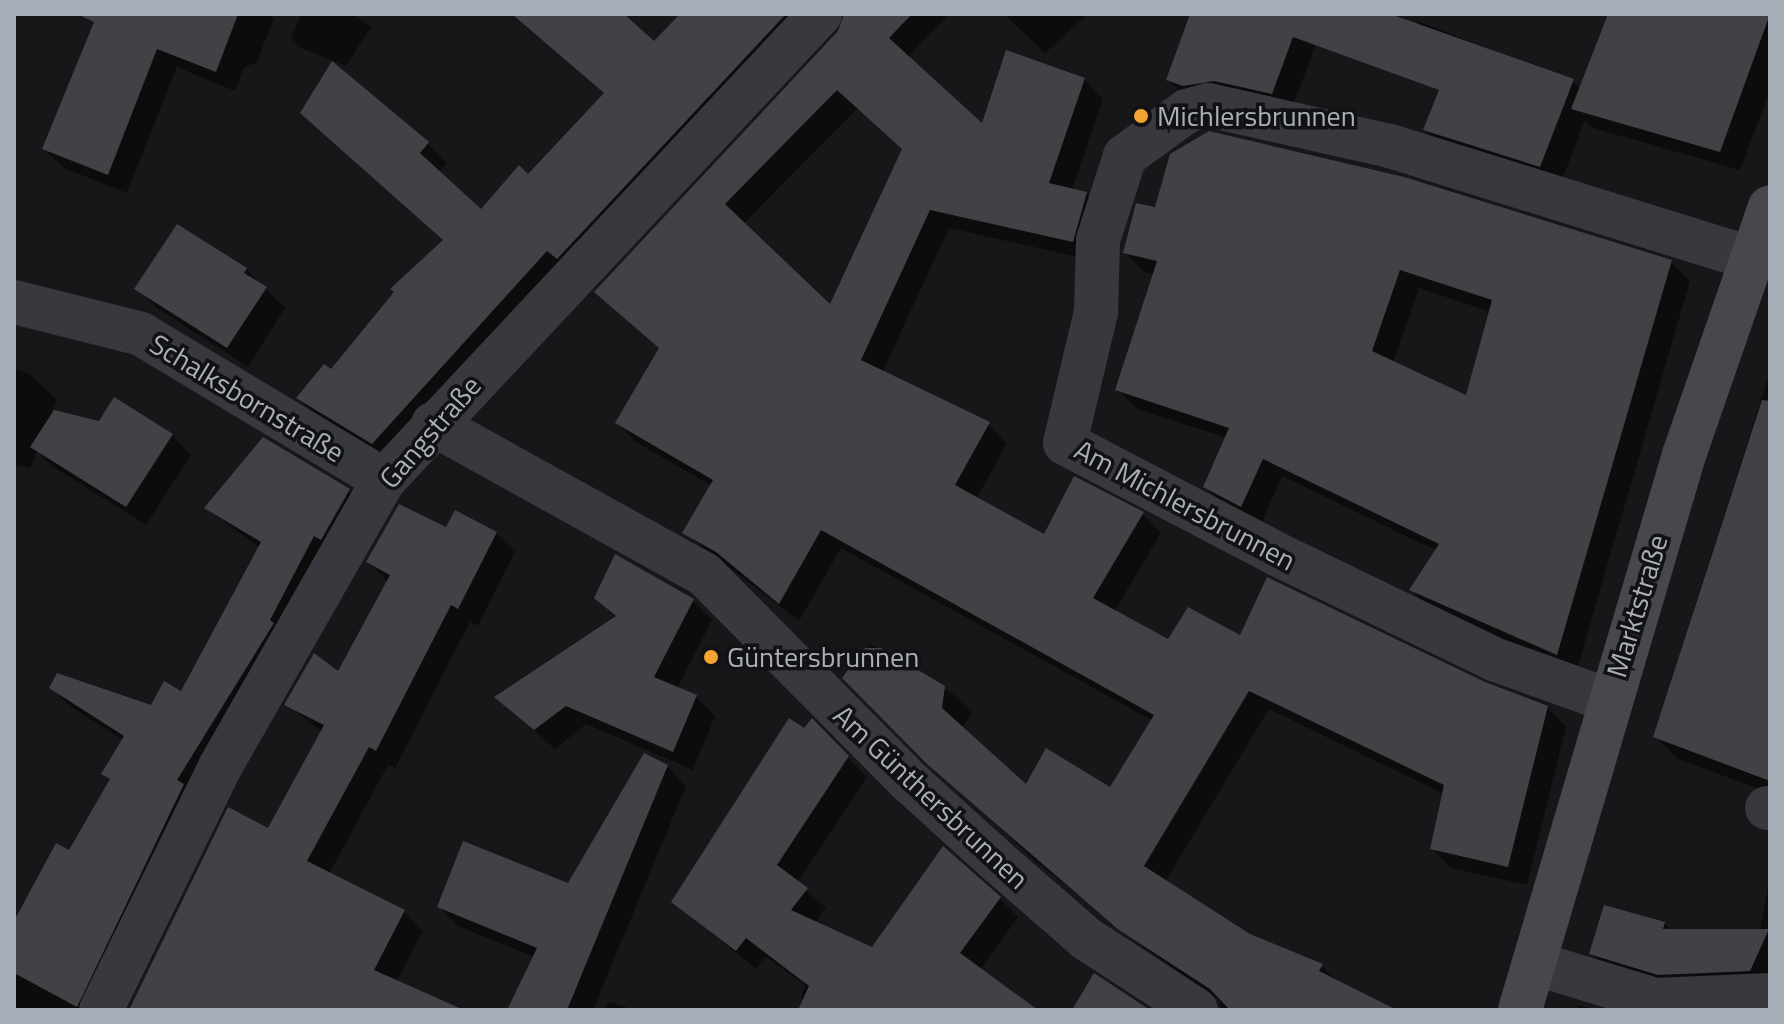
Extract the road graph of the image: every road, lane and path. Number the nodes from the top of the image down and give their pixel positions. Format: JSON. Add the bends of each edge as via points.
{"nodes":[{"id":1,"x":820,"y":14,"type":"edge"},
{"id":2,"x":1770,"y":207,"type":"edge"},
{"id":3,"x":1750,"y":258,"type":"junction"},
{"id":4,"x":14,"y":302,"type":"edge"},
{"id":5,"x":433,"y":424,"type":"junction"},
{"id":6,"x":384,"y":480,"type":"junction"},
{"id":7,"x":1608,"y":700,"type":"junction"},
{"id":8,"x":1534,"y":963,"type":"junction"},
{"id":9,"x":1770,"y":995,"type":"edge"},
{"id":10,"x":101,"y":1010,"type":"edge"},
{"id":11,"x":1196,"y":1010,"type":"edge"},
{"id":12,"x":1520,"y":1010,"type":"edge"}],
"edges":[{"from":1,"to":5,"type":"street","name":"Gangstraße"},
{"from":2,"to":3,"type":"street","name":"Marktstraße"},
{"from":3,"to":7,"type":"street","name":"Marktstraße"},
{"from":3,"to":7,"type":"street","name":"Am Michlersbrunnen","via":[[1390,146],[1208,105],[1187,111],[1125,156],[1098,240],[1096,312],[1065,443],[1496,660]]},
{"from":4,"to":6,"type":"street","name":"Schalksbornstraße","via":[[141,334]]},
{"from":5,"to":6,"type":"street","name":"Gangstraße"},
{"from":5,"to":11,"type":"street","name":"Am Günthersbrunnen","via":[[704,574],[910,782],[996,860],[1087,939]]},
{"from":6,"to":10,"type":"street","name":"Gangstraße","via":[[220,767]]},
{"from":7,"to":8,"type":"street","name":"Marktstraße"},
{"from":8,"to":9,"type":"street","via":[[1655,1000]]},
{"from":8,"to":12,"type":"street","name":"Marktstraße"}]}
